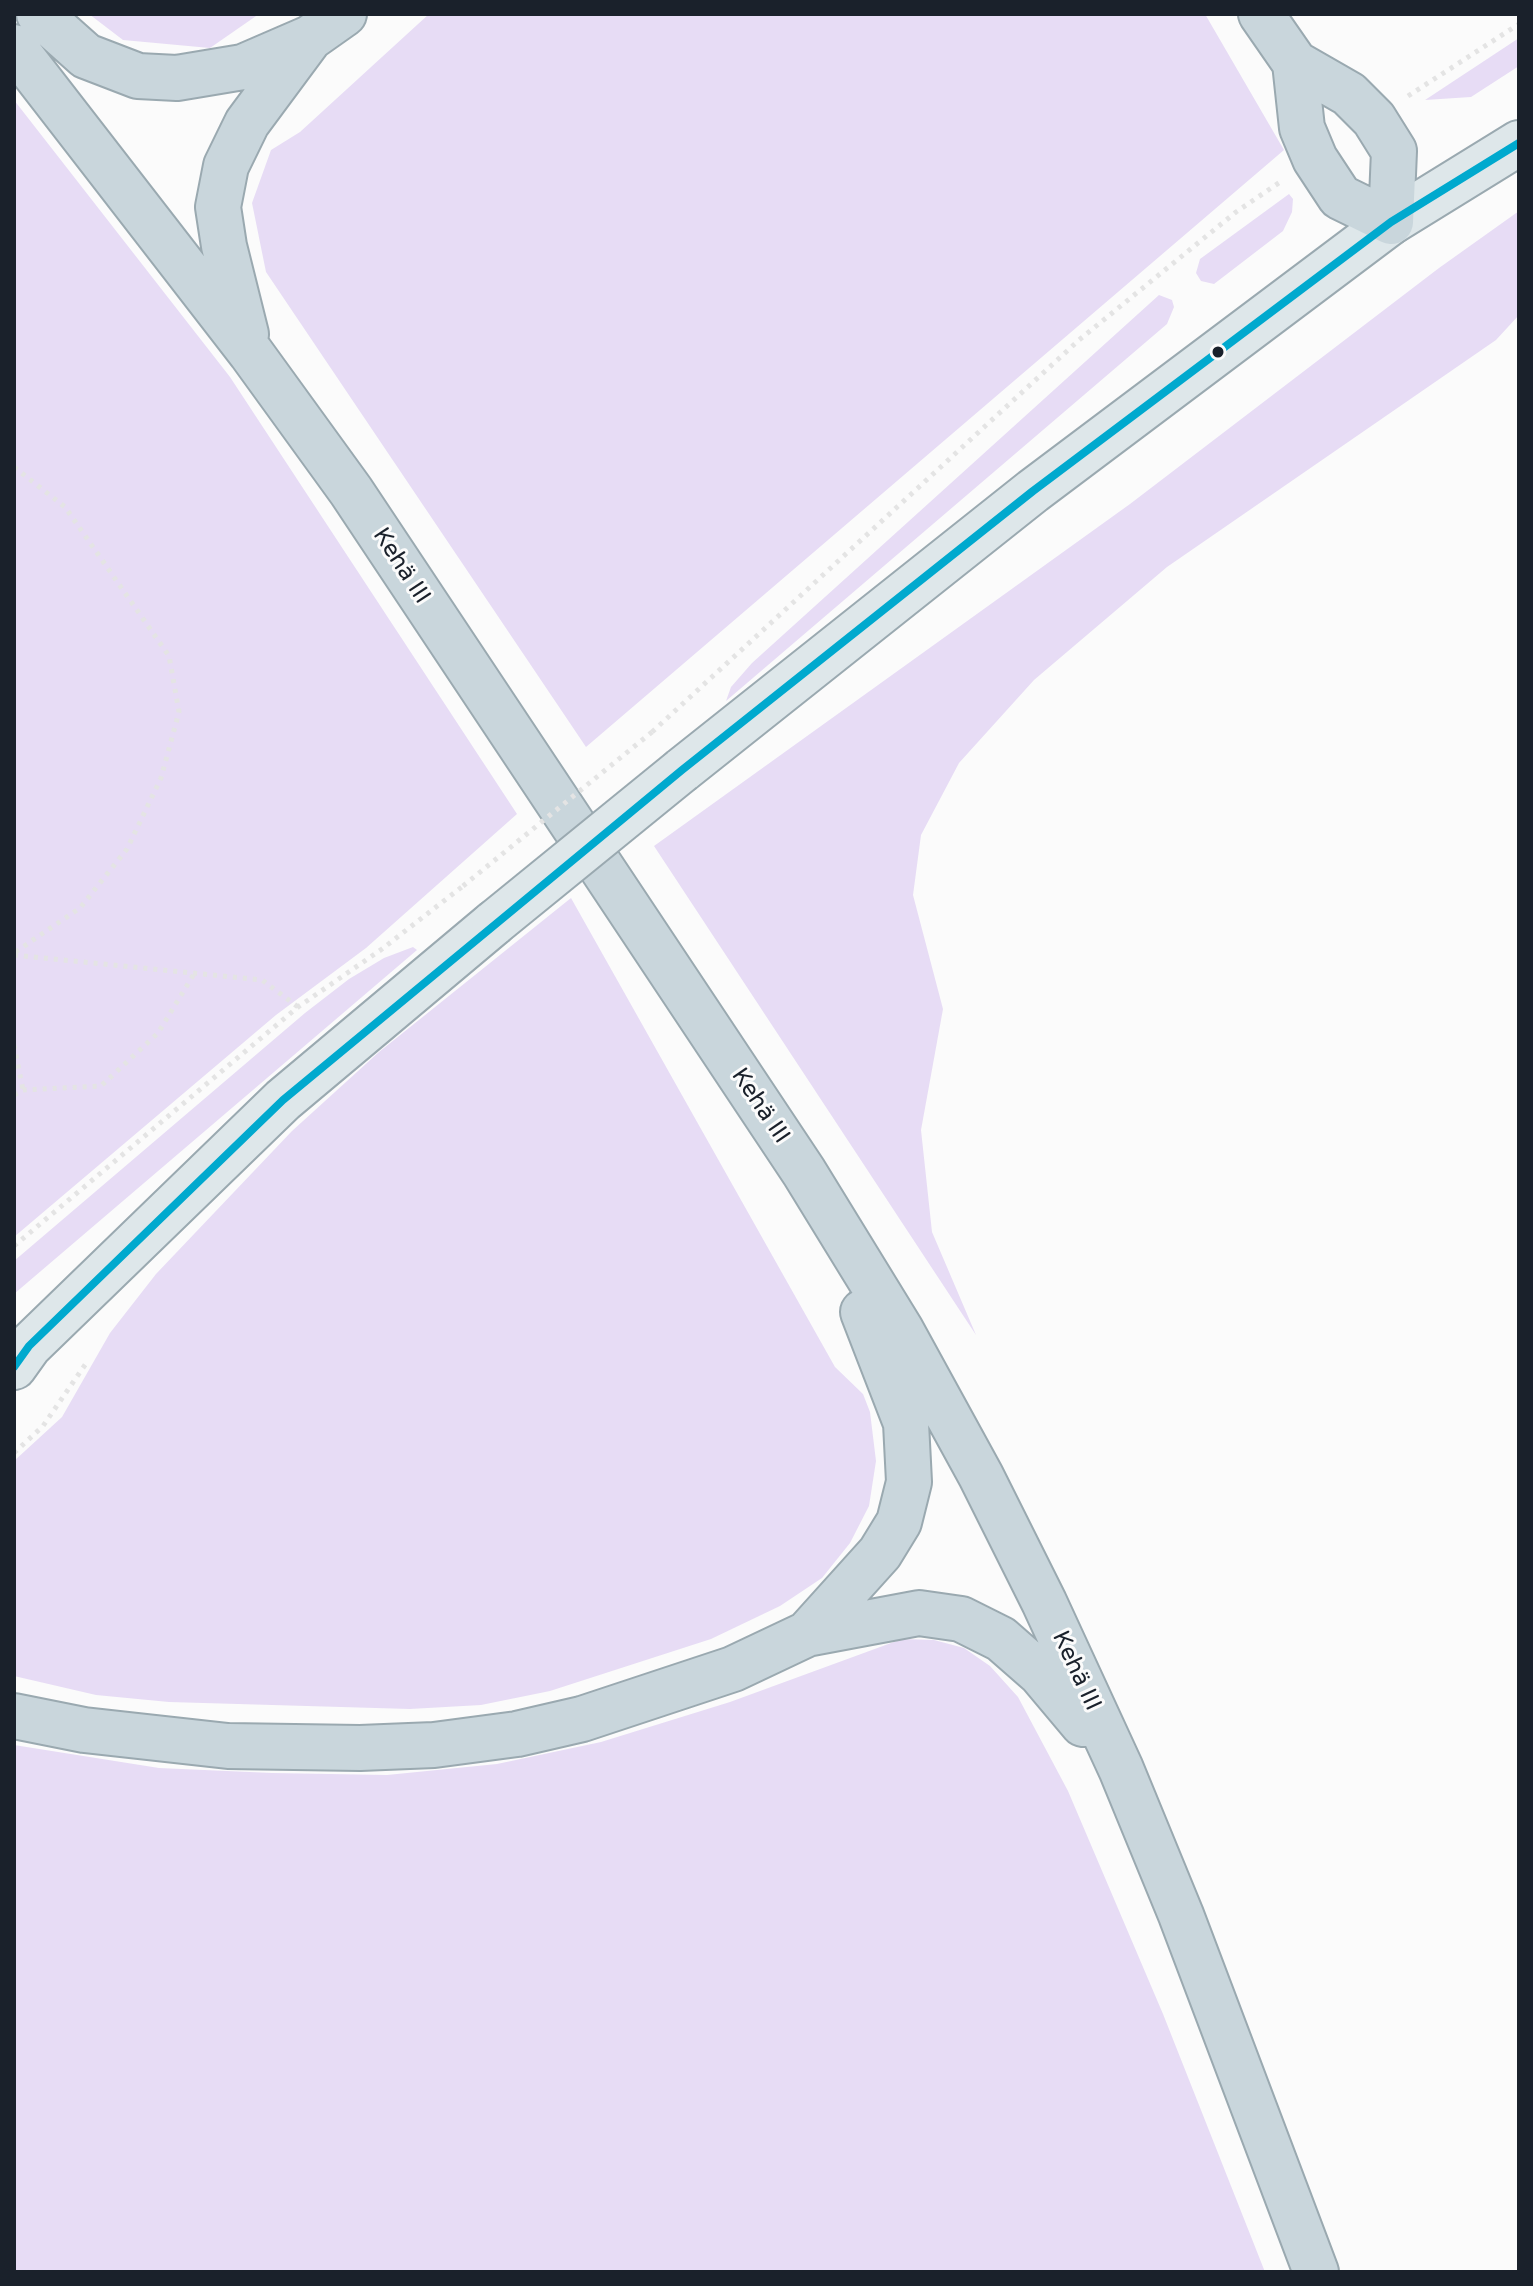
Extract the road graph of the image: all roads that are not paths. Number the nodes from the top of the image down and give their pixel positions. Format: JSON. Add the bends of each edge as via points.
{"nodes":[{"id":1,"x":39,"y":14,"type":"edge"},
{"id":2,"x":1261,"y":14,"type":"edge"},
{"id":3,"x":327,"y":26,"type":"edge"},
{"id":4,"x":14,"y":47,"type":"edge"},
{"id":5,"x":1295,"y":63,"type":"junction"},
{"id":6,"x":1519,"y":143,"type":"edge"},
{"id":7,"x":1391,"y":222,"type":"junction"},
{"id":8,"x":251,"y":353,"type":"junction"},
{"id":9,"x":804,"y":1172,"type":"junction"},
{"id":10,"x":19,"y":1355,"type":"edge"},
{"id":11,"x":807,"y":1634,"type":"junction"},
{"id":12,"x":14,"y":1716,"type":"edge"},
{"id":13,"x":1121,"y":1769,"type":"junction"},
{"id":14,"x":1316,"y":2272,"type":"edge"}],
"edges":[{"from":1,"to":3,"type":"highway","via":[[86,56],[138,76],[177,78],[243,67]]},
{"from":2,"to":5,"type":"highway"},
{"from":3,"to":8,"type":"highway","via":[[247,123],[226,166],[218,207]]},
{"from":4,"to":8,"type":"highway","name":"Kehä III"},
{"from":5,"to":7,"type":"highway","via":[[1302,128],[1315,159],[1340,197]]},
{"from":5,"to":7,"type":"highway","via":[[1349,94],[1374,119],[1394,151]]},
{"from":6,"to":7,"type":"main road"},
{"from":7,"to":10,"type":"main road","bridge":true,"via":[[1033,491],[494,923],[283,1100]]},
{"from":8,"to":9,"type":"highway","name":"Kehä III","via":[[351,491]]},
{"from":9,"to":11,"type":"highway","via":[[906,1423],[909,1482],[899,1522],[880,1553]]},
{"from":9,"to":13,"type":"highway","name":"Kehä III","via":[[901,1330],[981,1476]]},
{"from":11,"to":12,"type":"highway","via":[[733,1669],[611,1711],[517,1734],[434,1745],[228,1746],[84,1730]]},
{"from":11,"to":13,"type":"highway","via":[[919,1613],[961,1619],[1001,1639],[1041,1674]]},
{"from":13,"to":14,"type":"highway","name":"Kehä III"}]}
